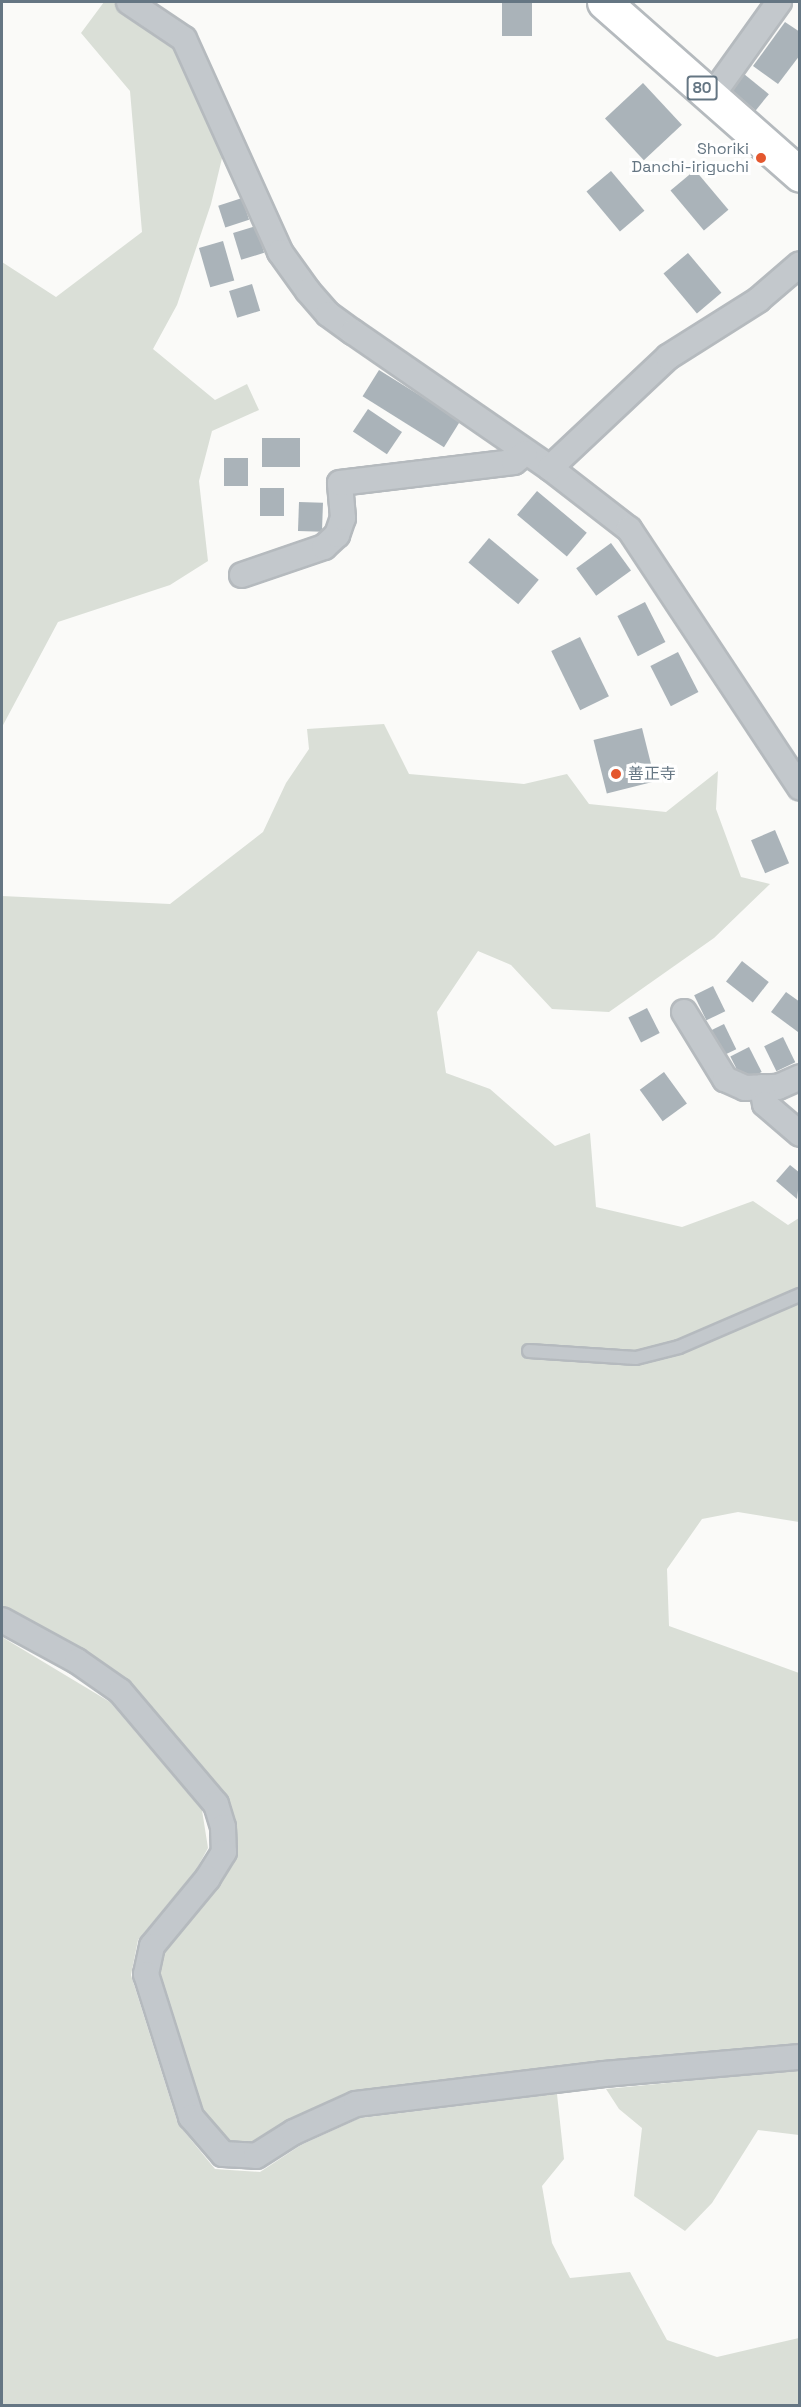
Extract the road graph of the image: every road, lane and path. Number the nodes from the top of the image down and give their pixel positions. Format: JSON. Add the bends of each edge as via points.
{"nodes":[{"id":1,"x":129,"y":2,"type":"edge"},
{"id":2,"x":604,"y":2,"type":"edge"},
{"id":3,"x":779,"y":2,"type":"edge"},
{"id":4,"x":711,"y":97,"type":"junction"},
{"id":5,"x":800,"y":175,"type":"edge"},
{"id":6,"x":800,"y":264,"type":"edge"},
{"id":7,"x":525,"y":453,"type":"junction"},
{"id":8,"x":550,"y":468,"type":"junction"},
{"id":9,"x":242,"y":575,"type":"dead end"},
{"id":10,"x":800,"y":787,"type":"edge"},
{"id":11,"x":684,"y":1012,"type":"dead end"},
{"id":12,"x":800,"y":1077,"type":"edge"},
{"id":13,"x":762,"y":1088,"type":"junction"},
{"id":14,"x":800,"y":1134,"type":"edge"},
{"id":15,"x":800,"y":1295,"type":"edge"},
{"id":16,"x":529,"y":1351,"type":"dead end"},
{"id":17,"x":2,"y":1620,"type":"edge"},
{"id":18,"x":800,"y":2057,"type":"edge"}],
"edges":[{"from":1,"to":7,"type":"street","via":[[184,39],[270,232],[308,291],[328,314]]},
{"from":2,"to":4,"type":"main road","number":"80"},
{"from":3,"to":4,"type":"street"},
{"from":4,"to":5,"type":"main road","number":"80"},
{"from":6,"to":8,"type":"street","via":[[758,300],[668,357]]},
{"from":7,"to":8,"type":"street"},
{"from":7,"to":9,"type":"street","via":[[514,462],[340,483],[343,518],[337,535],[324,547]]},
{"from":8,"to":10,"type":"street","via":[[629,529]]},
{"from":11,"to":13,"type":"street","via":[[725,1079],[745,1088]]},
{"from":12,"to":13,"type":"street","via":[[778,1087]]},
{"from":13,"to":14,"type":"street","via":[[765,1104]]},
{"from":15,"to":16,"type":"lane","via":[[679,1347],[636,1358]]},
{"from":17,"to":18,"type":"street","via":[[77,1661],[120,1690],[216,1804],[223,1827],[224,1852],[208,1878],[152,1946],[146,1974],[191,2117],[223,2154],[256,2156],[294,2132],[356,2104],[604,2074]]}]}
